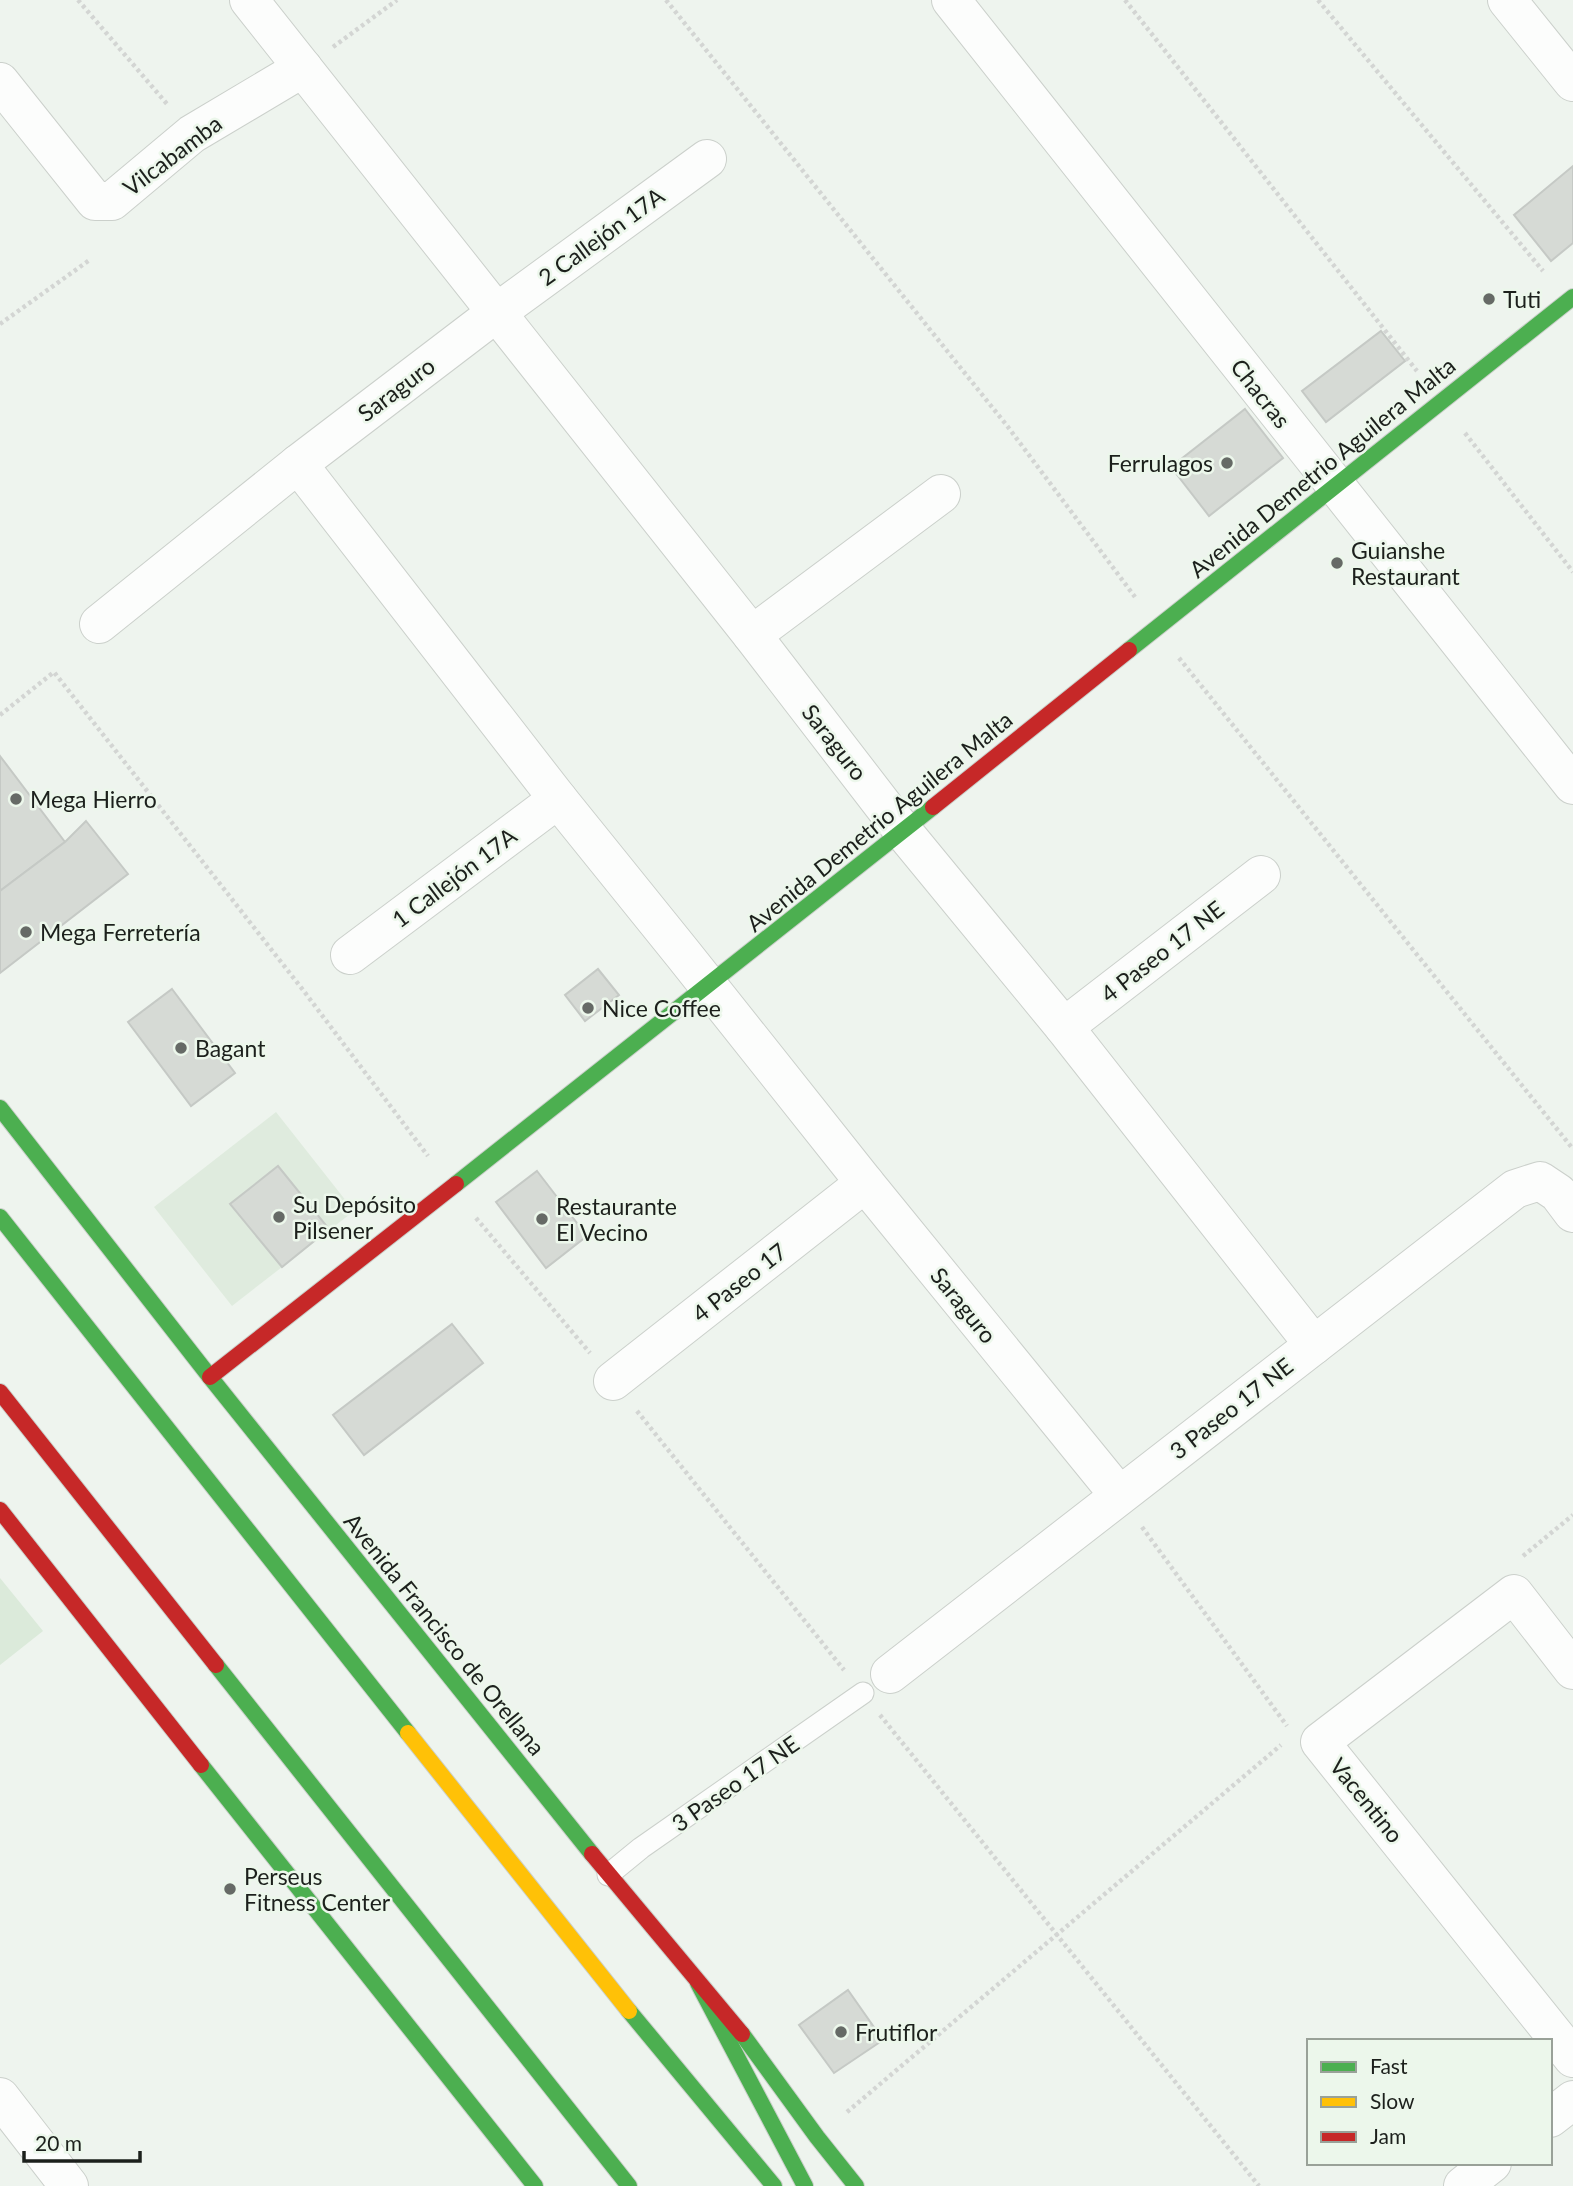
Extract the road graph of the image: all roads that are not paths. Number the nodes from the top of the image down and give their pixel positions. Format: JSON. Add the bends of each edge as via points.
{"nodes":[{"id":1,"x":249,"y":0,"type":"edge"},
{"id":2,"x":951,"y":0,"type":"edge"},
{"id":3,"x":1507,"y":0,"type":"edge"},
{"id":4,"x":303,"y":68,"type":"junction"},
{"id":5,"x":0,"y":82,"type":"edge"},
{"id":6,"x":1573,"y":82,"type":"edge"},
{"id":7,"x":707,"y":159,"type":"dead end"},
{"id":8,"x":1571,"y":299,"type":"edge"},
{"id":9,"x":496,"y":313,"type":"junction"},
{"id":10,"x":298,"y":464,"type":"junction"},
{"id":11,"x":1335,"y":487,"type":"junction"},
{"id":12,"x":941,"y":494,"type":"dead end"},
{"id":13,"x":99,"y":625,"type":"dead end"},
{"id":14,"x":752,"y":635,"type":"junction"},
{"id":15,"x":1573,"y":785,"type":"edge"},
{"id":16,"x":558,"y":799,"type":"junction"},
{"id":17,"x":902,"y":830,"type":"junction"},
{"id":18,"x":1261,"y":875,"type":"dead end"},
{"id":19,"x":350,"y":955,"type":"dead end"},
{"id":20,"x":708,"y":986,"type":"junction"},
{"id":21,"x":1064,"y":1027,"type":"junction"},
{"id":22,"x":0,"y":1108,"type":"edge"},
{"id":23,"x":864,"y":1183,"type":"junction"},
{"id":24,"x":1573,"y":1213,"type":"edge"},
{"id":25,"x":0,"y":1217,"type":"edge"},
{"id":26,"x":1314,"y":1345,"type":"junction"},
{"id":27,"x":210,"y":1377,"type":"junction"},
{"id":28,"x":613,"y":1381,"type":"road end"},
{"id":29,"x":0,"y":1392,"type":"edge"},
{"id":30,"x":1119,"y":1495,"type":"junction"},
{"id":31,"x":0,"y":1510,"type":"edge"},
{"id":32,"x":1573,"y":1671,"type":"edge"},
{"id":33,"x":877,"y":1683,"type":"joint"},
{"id":34,"x":608,"y":1875,"type":"junction"},
{"id":35,"x":698,"y":1983,"type":"junction"},
{"id":36,"x":1573,"y":2058,"type":"edge"},
{"id":37,"x":0,"y":2097,"type":"edge"},
{"id":38,"x":1573,"y":2100,"type":"edge"},
{"id":39,"x":1552,"y":2116,"type":"edge"},
{"id":40,"x":1489,"y":2165,"type":"edge"},
{"id":41,"x":69,"y":2186,"type":"edge"},
{"id":42,"x":535,"y":2186,"type":"edge"},
{"id":43,"x":629,"y":2186,"type":"edge"},
{"id":44,"x":774,"y":2186,"type":"edge"},
{"id":45,"x":805,"y":2186,"type":"edge"},
{"id":46,"x":856,"y":2186,"type":"edge"},
{"id":47,"x":1463,"y":2186,"type":"edge"}],
"edges":[{"from":1,"to":4,"type":"street"},
{"from":2,"to":11,"type":"street","name":"Chacras"},
{"from":3,"to":6,"type":"street"},
{"from":4,"to":5,"type":"street","name":"Vilcabamba","via":[[192,134],[112,201],[95,201]]},
{"from":4,"to":9,"type":"street"},
{"from":7,"to":9,"type":"street","name":"2 Callejón 17A"},
{"from":8,"to":11,"type":"main road","name":"Avenida Demetrio Aguilera Malta"},
{"from":9,"to":10,"type":"street","name":"Saraguro"},
{"from":9,"to":14,"type":"street","name":"Saraguro"},
{"from":10,"to":13,"type":"street"},
{"from":10,"to":16,"type":"street","name":"Saraguro"},
{"from":11,"to":15,"type":"street","name":"Chacras"},
{"from":11,"to":17,"type":"main road","name":"Avenida Demetrio Aguilera Malta"},
{"from":12,"to":14,"type":"street"},
{"from":14,"to":17,"type":"street","name":"Saraguro"},
{"from":16,"to":19,"type":"street","name":"1 Callejón 17A"},
{"from":16,"to":20,"type":"street","name":"Saraguro"},
{"from":17,"to":20,"type":"main road","name":"Avenida Demetrio Aguilera Malta"},
{"from":17,"to":21,"type":"street","name":"Saraguro"},
{"from":18,"to":21,"type":"street","name":"4 Paseo 17 NE"},
{"from":20,"to":23,"type":"street","name":"Saraguro"},
{"from":20,"to":27,"type":"main road","name":"Avenida Demetrio Aguilera Malta"},
{"from":21,"to":26,"type":"street","name":"Saraguro"},
{"from":22,"to":27,"type":"main road","name":"Avenida Francisco de Orellana"},
{"from":23,"to":28,"type":"street","name":"4 Paseo 17"},
{"from":23,"to":30,"type":"street","name":"Saraguro"},
{"from":24,"to":26,"type":"street","name":"3 Paseo 17 NE","via":[[1558,1193],[1540,1181],[1515,1189]]},
{"from":25,"to":44,"type":"main road","via":[[616,1995]]},
{"from":26,"to":30,"type":"street","name":"3 Paseo 17 NE"},
{"from":27,"to":34,"type":"main road","name":"Avenida Francisco de Orellana"},
{"from":29,"to":43,"type":"main road"},
{"from":30,"to":33,"type":"street","name":"3 Paseo 17 NE"},
{"from":31,"to":42,"type":"main road"},
{"from":32,"to":36,"type":"street","name":"Vacentino","via":[[1514,1594],[1320,1742]]},
{"from":33,"to":34,"type":"lane","name":"3 Paseo 17 NE"},
{"from":34,"to":35,"type":"main road","name":"Avenida Francisco de Orellana"},
{"from":35,"to":45,"type":"main road"},
{"from":35,"to":46,"type":"main road","name":"Avenida Francisco de Orellana","via":[[754,2048]]},
{"from":37,"to":41,"type":"street"},
{"from":38,"to":39,"type":"street"},
{"from":40,"to":47,"type":"street"}]}
